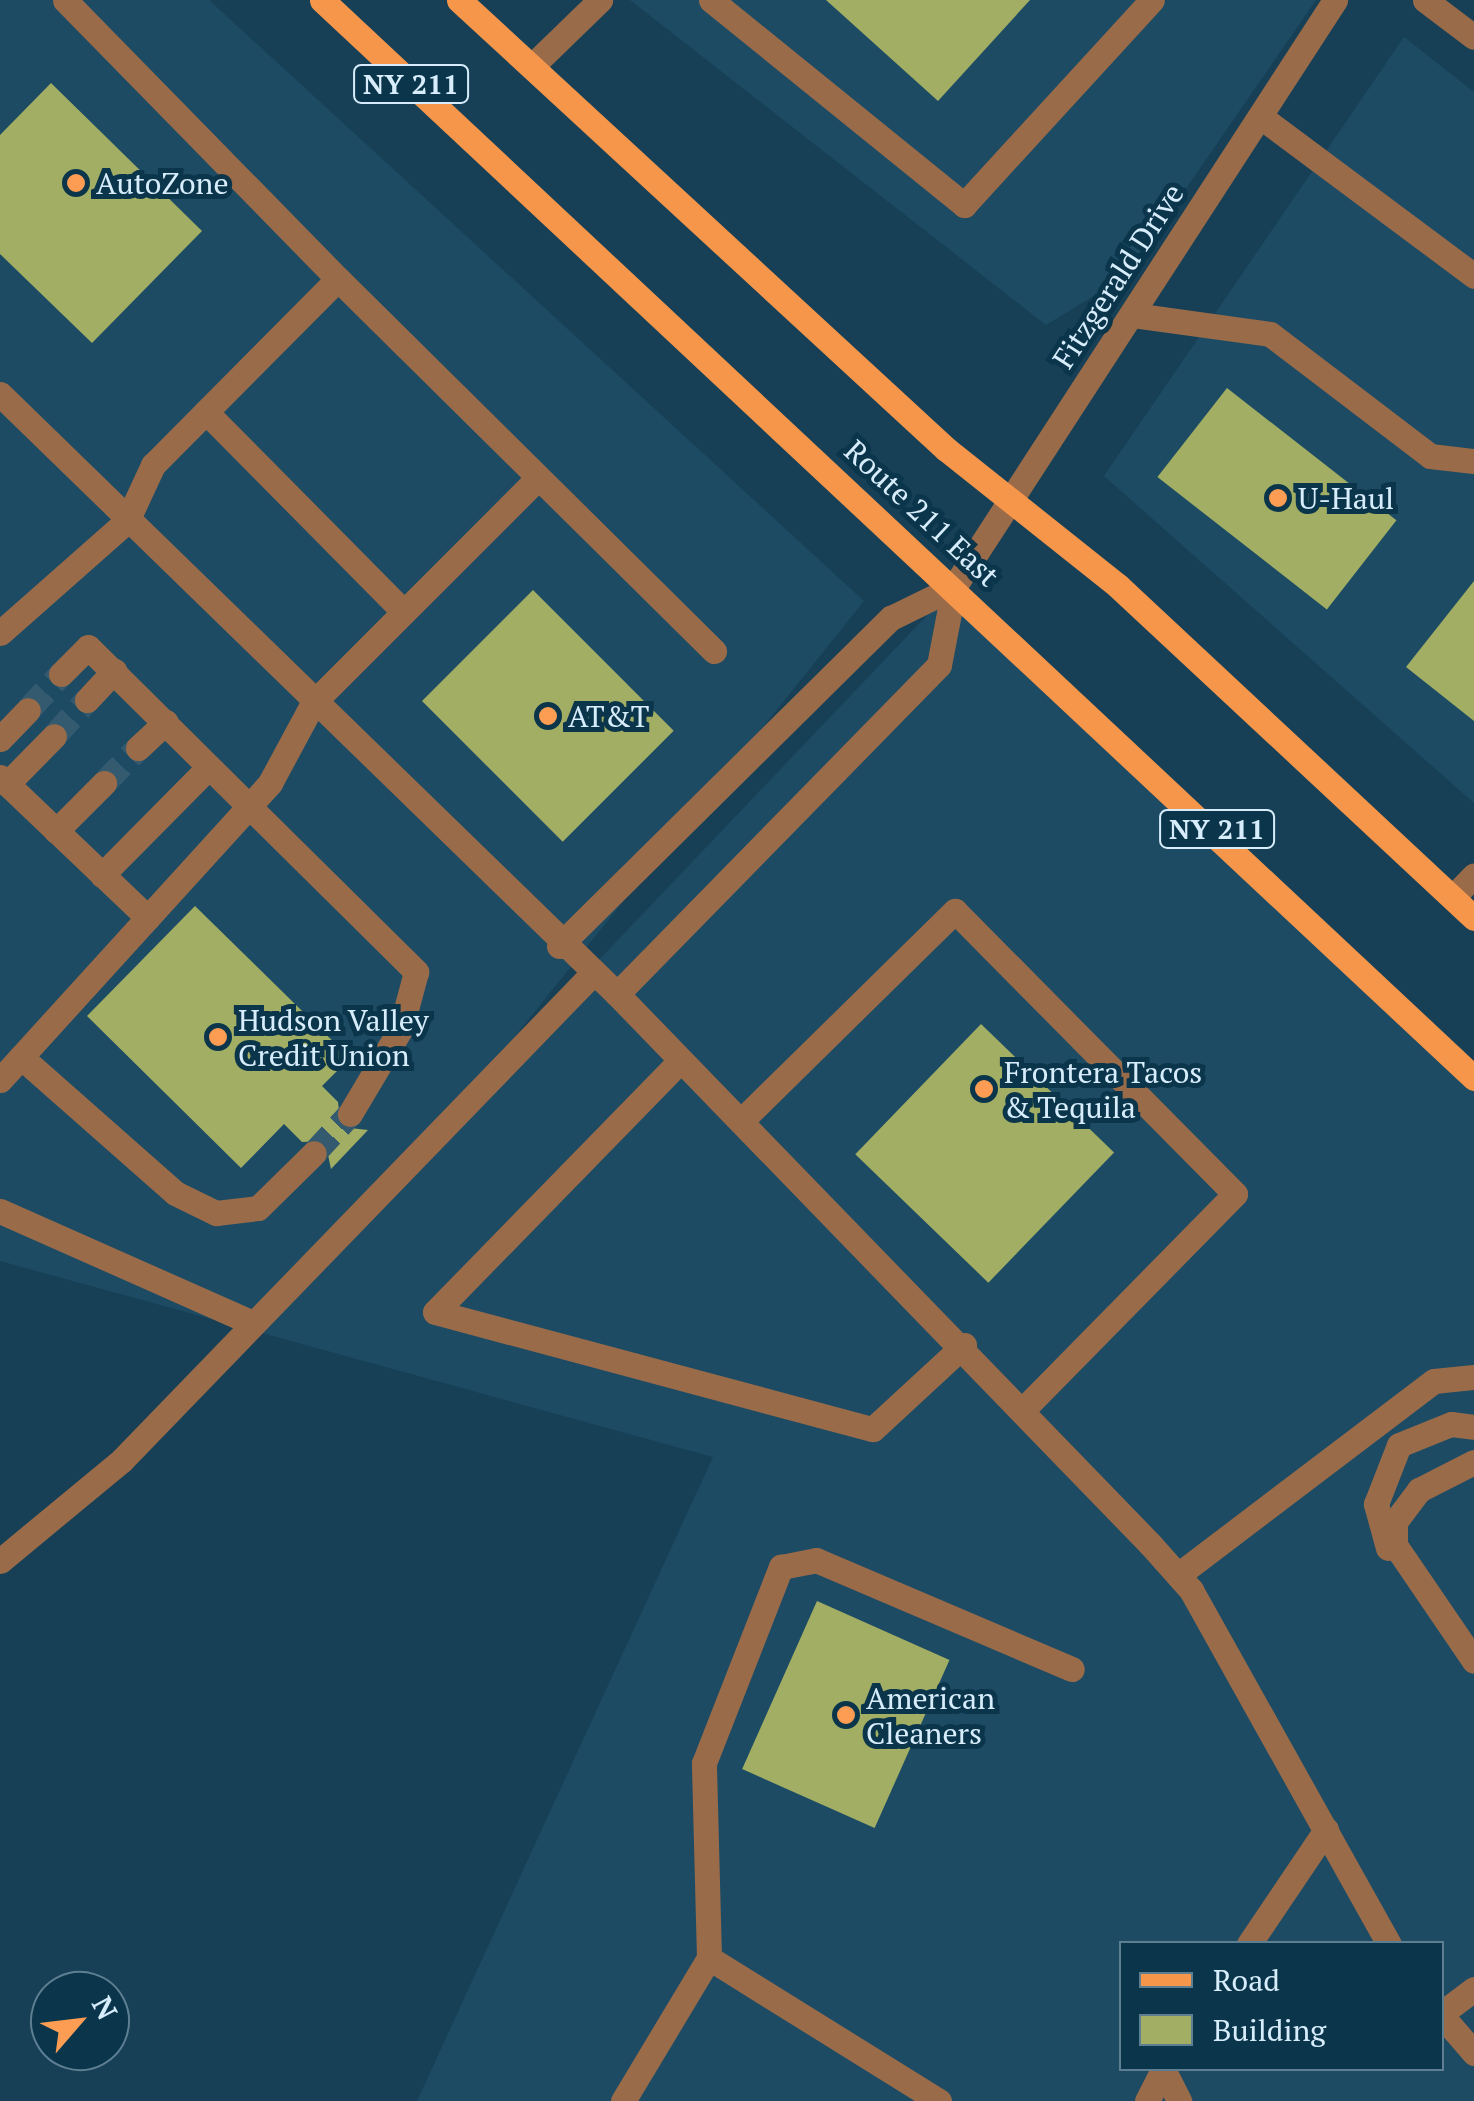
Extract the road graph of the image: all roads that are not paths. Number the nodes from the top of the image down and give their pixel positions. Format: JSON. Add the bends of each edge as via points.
{"nodes":[{"id":1,"x":65,"y":0,"type":"edge"},
{"id":2,"x":322,"y":0,"type":"edge"},
{"id":3,"x":459,"y":0,"type":"edge"},
{"id":4,"x":600,"y":0,"type":"edge"},
{"id":5,"x":1152,"y":0,"type":"edge"},
{"id":6,"x":1335,"y":0,"type":"edge"},
{"id":7,"x":1425,"y":0,"type":"edge"},
{"id":8,"x":727,"y":5,"type":"edge"},
{"id":9,"x":1474,"y":37,"type":"edge"},
{"id":10,"x":532,"y":66,"type":"junction"},
{"id":11,"x":1261,"y":117,"type":"junction"},
{"id":12,"x":1474,"y":276,"type":"edge"},
{"id":13,"x":338,"y":279,"type":"junction"},
{"id":14,"x":1133,"y":314,"type":"junction"},
{"id":15,"x":0,"y":394,"type":"edge"},
{"id":16,"x":206,"y":412,"type":"junction"},
{"id":17,"x":1474,"y":461,"type":"edge"},
{"id":18,"x":538,"y":478,"type":"junction"},
{"id":19,"x":1008,"y":498,"type":"junction"},
{"id":20,"x":127,"y":521,"type":"junction"},
{"id":21,"x":954,"y":587,"type":"junction"},
{"id":22,"x":404,"y":612,"type":"junction"},
{"id":23,"x":0,"y":633,"type":"edge"},
{"id":24,"x":714,"y":651,"type":"dead end"},
{"id":25,"x":114,"y":671,"type":"junction"},
{"id":26,"x":61,"y":674,"type":"tunnel mouth"},
{"id":27,"x":87,"y":700,"type":"tunnel mouth"},
{"id":28,"x":313,"y":703,"type":"junction"},
{"id":29,"x":28,"y":710,"type":"tunnel mouth"},
{"id":30,"x":166,"y":722,"type":"junction"},
{"id":31,"x":54,"y":736,"type":"tunnel mouth"},
{"id":32,"x":0,"y":739,"type":"edge"},
{"id":33,"x":138,"y":748,"type":"tunnel mouth"},
{"id":34,"x":209,"y":767,"type":"junction"},
{"id":35,"x":4,"y":781,"type":"edge"},
{"id":36,"x":104,"y":783,"type":"tunnel mouth"},
{"id":37,"x":249,"y":807,"type":"junction"},
{"id":38,"x":56,"y":830,"type":"junction"},
{"id":39,"x":102,"y":875,"type":"junction"},
{"id":40,"x":1474,"y":875,"type":"edge"},
{"id":41,"x":1453,"y":897,"type":"junction"},
{"id":42,"x":148,"y":918,"type":"junction"},
{"id":43,"x":1474,"y":918,"type":"edge"},
{"id":44,"x":560,"y":946,"type":"junction"},
{"id":45,"x":594,"y":972,"type":"junction"},
{"id":46,"x":618,"y":994,"type":"junction"},
{"id":47,"x":21,"y":1057,"type":"junction"},
{"id":48,"x":679,"y":1062,"type":"junction"},
{"id":49,"x":1474,"y":1078,"type":"edge"},
{"id":50,"x":0,"y":1080,"type":"edge"},
{"id":51,"x":350,"y":1114,"type":"tunnel mouth"},
{"id":52,"x":742,"y":1122,"type":"junction"},
{"id":53,"x":314,"y":1152,"type":"tunnel mouth"},
{"id":54,"x":0,"y":1211,"type":"edge"},
{"id":55,"x":253,"y":1323,"type":"junction"},
{"id":56,"x":964,"y":1345,"type":"junction"},
{"id":57,"x":1474,"y":1377,"type":"edge"},
{"id":58,"x":1026,"y":1406,"type":"junction"},
{"id":59,"x":1474,"y":1427,"type":"edge"},
{"id":60,"x":1474,"y":1462,"type":"edge"},
{"id":61,"x":0,"y":1561,"type":"edge"},
{"id":62,"x":1402,"y":1569,"type":"junction"},
{"id":63,"x":1178,"y":1574,"type":"junction"},
{"id":64,"x":1474,"y":1660,"type":"edge"},
{"id":65,"x":1072,"y":1669,"type":"dead end"},
{"id":66,"x":1326,"y":1830,"type":"junction"},
{"id":67,"x":1251,"y":1941,"type":"edge"},
{"id":68,"x":1387,"y":1941,"type":"edge"},
{"id":69,"x":709,"y":1958,"type":"junction"},
{"id":70,"x":1474,"y":1989,"type":"edge"},
{"id":71,"x":1444,"y":2013,"type":"edge"},
{"id":72,"x":1444,"y":2017,"type":"edge"},
{"id":73,"x":1474,"y":2053,"type":"edge"},
{"id":74,"x":1163,"y":2071,"type":"edge"},
{"id":75,"x":1165,"y":2071,"type":"edge"},
{"id":76,"x":1149,"y":2099,"type":"edge"},
{"id":77,"x":623,"y":2101,"type":"edge"},
{"id":78,"x":939,"y":2101,"type":"edge"},
{"id":79,"x":1179,"y":2101,"type":"edge"}],
"edges":[{"from":1,"to":13,"type":"street"},
{"from":2,"to":21,"type":"main road","name":"Route 211 East","number":"NY 211"},
{"from":3,"to":10,"type":"main road","number":"NY 211"},
{"from":4,"to":10,"type":"street"},
{"from":5,"to":8,"type":"street","via":[[964,205]]},
{"from":6,"to":11,"type":"street","name":"Fitzgerald Drive"},
{"from":7,"to":9,"type":"street"},
{"from":10,"to":19,"type":"main road","number":"NY 211"},
{"from":11,"to":12,"type":"street"},
{"from":11,"to":14,"type":"street","name":"Fitzgerald Drive"},
{"from":13,"to":16,"type":"street"},
{"from":13,"to":18,"type":"street"},
{"from":14,"to":17,"type":"street","via":[[1270,334],[1430,456]]},
{"from":14,"to":19,"type":"street","name":"Fitzgerald Drive"},
{"from":15,"to":20,"type":"street"},
{"from":16,"to":20,"type":"street","via":[[153,465]]},
{"from":16,"to":22,"type":"street"},
{"from":18,"to":22,"type":"street"},
{"from":18,"to":24,"type":"street"},
{"from":19,"to":21,"type":"street","name":"Fitzgerald Drive"},
{"from":19,"to":41,"type":"main road","number":"NY 211","via":[[1118,586]]},
{"from":20,"to":23,"type":"street"},
{"from":20,"to":28,"type":"street"},
{"from":21,"to":44,"type":"street","via":[[891,618]]},
{"from":21,"to":46,"type":"street","via":[[939,664]]},
{"from":21,"to":49,"type":"main road","name":"Route 211 East","number":"NY 211"},
{"from":22,"to":28,"type":"street"},
{"from":25,"to":26,"type":"street","via":[[88,648]]},
{"from":25,"to":27,"type":"street"},
{"from":25,"to":30,"type":"street"},
{"from":28,"to":37,"type":"street"},
{"from":28,"to":44,"type":"street"},
{"from":29,"to":32,"type":"street"},
{"from":30,"to":33,"type":"street"},
{"from":30,"to":34,"type":"street"},
{"from":31,"to":35,"type":"street"},
{"from":34,"to":37,"type":"street"},
{"from":34,"to":39,"type":"street"},
{"from":35,"to":38,"type":"street"},
{"from":36,"to":38,"type":"street"},
{"from":37,"to":42,"type":"street"},
{"from":37,"to":51,"type":"street","via":[[416,972],[402,1028]]},
{"from":38,"to":39,"type":"street"},
{"from":39,"to":42,"type":"street"},
{"from":40,"to":41,"type":"street"},
{"from":41,"to":43,"type":"main road","number":"NY 211"},
{"from":42,"to":47,"type":"street"},
{"from":44,"to":45,"type":"street"},
{"from":45,"to":46,"type":"street"},
{"from":45,"to":55,"type":"street"},
{"from":46,"to":48,"type":"street"},
{"from":47,"to":50,"type":"street"},
{"from":47,"to":53,"type":"street","via":[[175,1193],[216,1212],[258,1208]]},
{"from":48,"to":52,"type":"street"},
{"from":48,"to":56,"type":"street","via":[[435,1312],[873,1430]]},
{"from":52,"to":56,"type":"street"},
{"from":52,"to":58,"type":"street","via":[[955,911],[1236,1194]]},
{"from":54,"to":55,"type":"street"},
{"from":55,"to":61,"type":"street","via":[[122,1460]]},
{"from":56,"to":58,"type":"street"},
{"from":57,"to":63,"type":"street","via":[[1434,1381]]},
{"from":58,"to":63,"type":"street"},
{"from":59,"to":62,"type":"street","via":[[1421,1433],[1388,1461],[1376,1504],[1380,1535]]},
{"from":60,"to":62,"type":"street","via":[[1402,1508],[1395,1534]]},
{"from":62,"to":64,"type":"street"},
{"from":63,"to":66,"type":"street"},
{"from":65,"to":69,"type":"street","via":[[816,1560],[791,1561],[774,1576],[704,1762]]},
{"from":66,"to":67,"type":"street"},
{"from":66,"to":68,"type":"street"},
{"from":69,"to":77,"type":"street"},
{"from":69,"to":78,"type":"street"},
{"from":70,"to":71,"type":"street"},
{"from":72,"to":73,"type":"street"},
{"from":74,"to":76,"type":"street"},
{"from":75,"to":79,"type":"street"}]}
